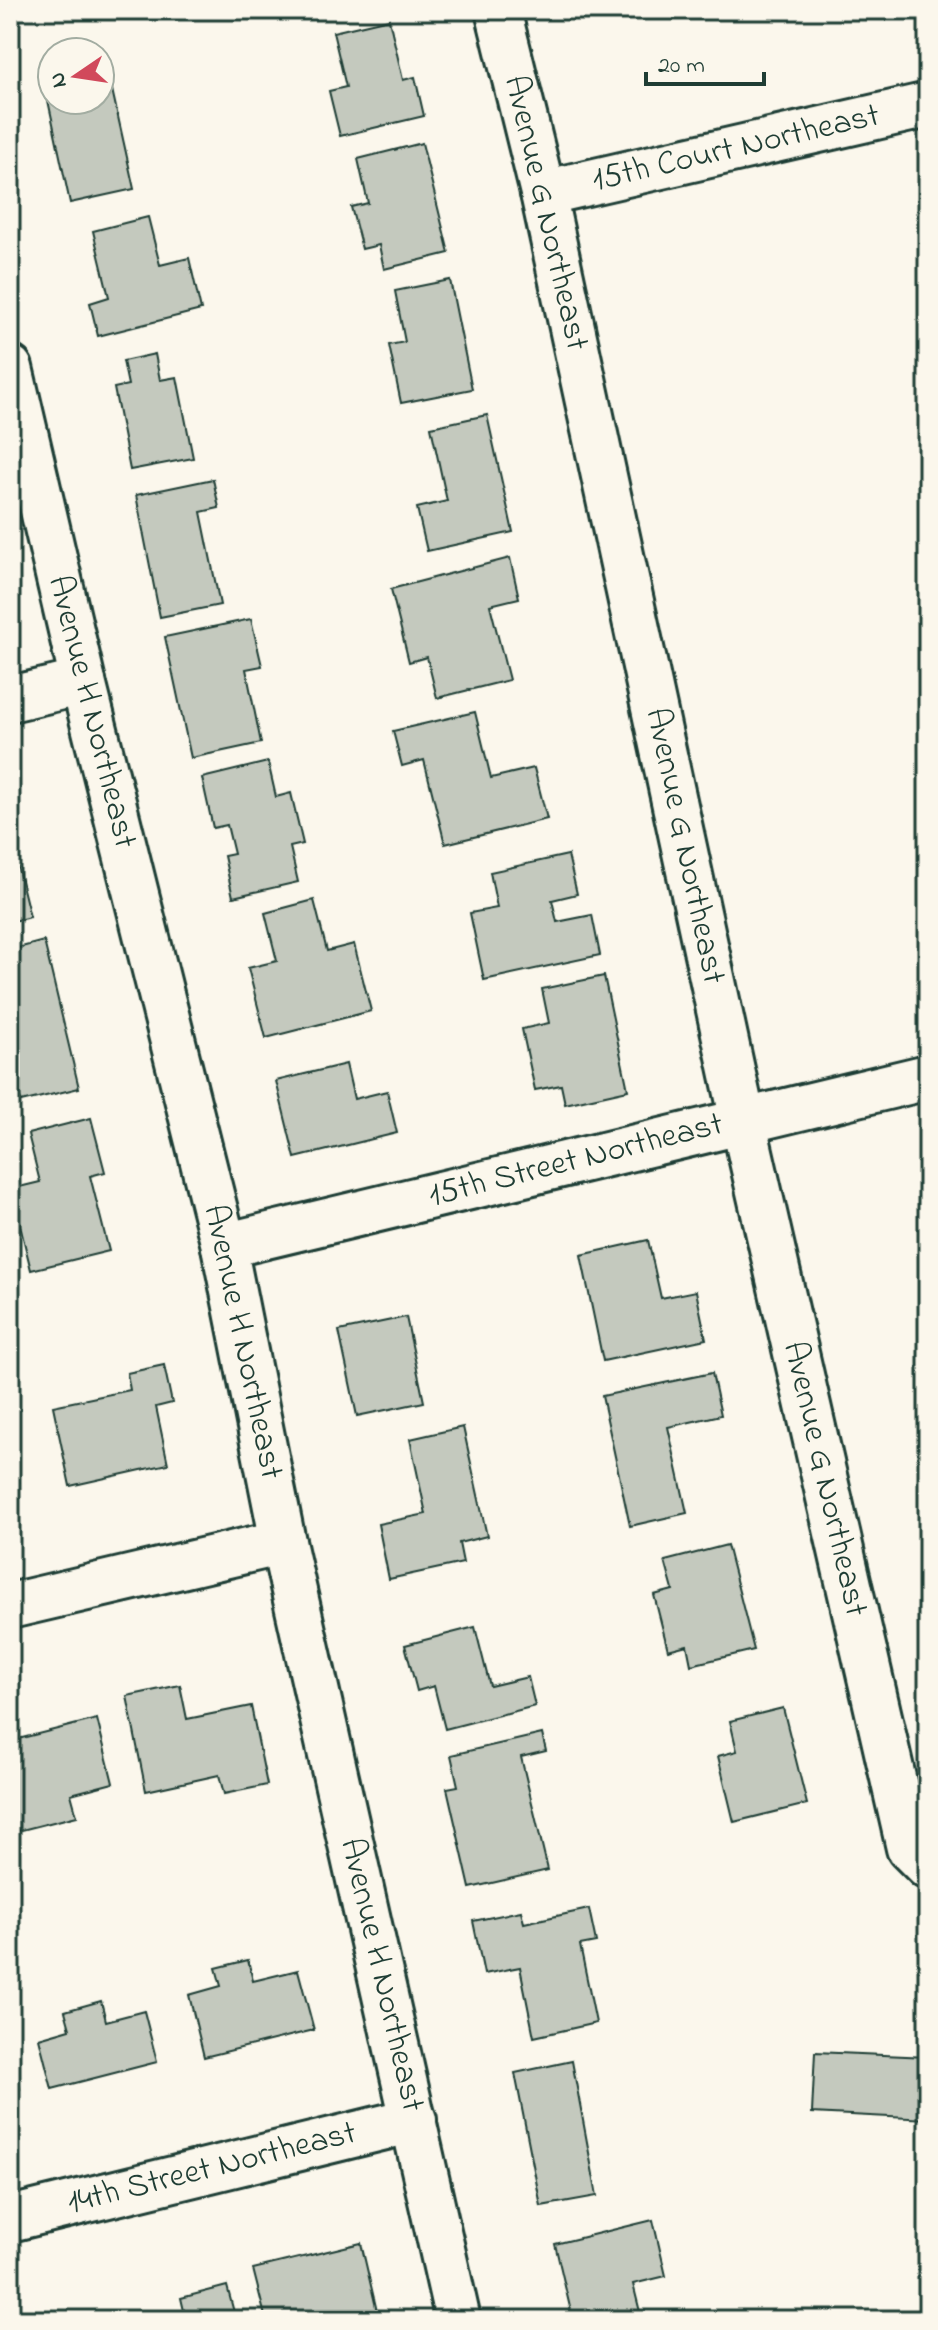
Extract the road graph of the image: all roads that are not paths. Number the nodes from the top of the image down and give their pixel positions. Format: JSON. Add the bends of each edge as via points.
{"nodes":[{"id":1,"x":498,"y":10,"type":"edge"},
{"id":2,"x":928,"y":105,"type":"edge"},
{"id":3,"x":543,"y":193,"type":"junction"},
{"id":4,"x":10,"y":368,"type":"edge"},
{"id":5,"x":83,"y":682,"type":"junction"},
{"id":6,"x":10,"y":699,"type":"edge"},
{"id":7,"x":928,"y":1077,"type":"edge"},
{"id":8,"x":743,"y":1121,"type":"junction"},
{"id":9,"x":224,"y":1246,"type":"junction"},
{"id":10,"x":283,"y":1542,"type":"junction"},
{"id":11,"x":10,"y":1606,"type":"edge"},
{"id":12,"x":928,"y":1867,"type":"edge"},
{"id":13,"x":414,"y":2120,"type":"junction"},
{"id":14,"x":10,"y":2219,"type":"edge"},
{"id":15,"x":458,"y":2320,"type":"edge"}],
"edges":[{"from":1,"to":3,"type":"street","name":"Avenue G Northeast"},
{"from":2,"to":3,"type":"street","name":"15th Court Northeast"},
{"from":3,"to":8,"type":"street","name":"Avenue G Northeast"},
{"from":4,"to":5,"type":"street","name":"Avenue H Northeast"},
{"from":5,"to":6,"type":"street"},
{"from":5,"to":9,"type":"street","name":"Avenue H Northeast"},
{"from":7,"to":8,"type":"street","name":"15th Street Northeast"},
{"from":8,"to":9,"type":"street","name":"15th Street Northeast"},
{"from":8,"to":12,"type":"street","name":"Avenue G Northeast","via":[[909,1848]]},
{"from":9,"to":10,"type":"street","name":"Avenue H Northeast"},
{"from":10,"to":11,"type":"street"},
{"from":10,"to":13,"type":"street","name":"Avenue H Northeast"},
{"from":13,"to":14,"type":"street","name":"14th Street Northeast"},
{"from":13,"to":15,"type":"street","name":"Avenue H Northeast"}]}
